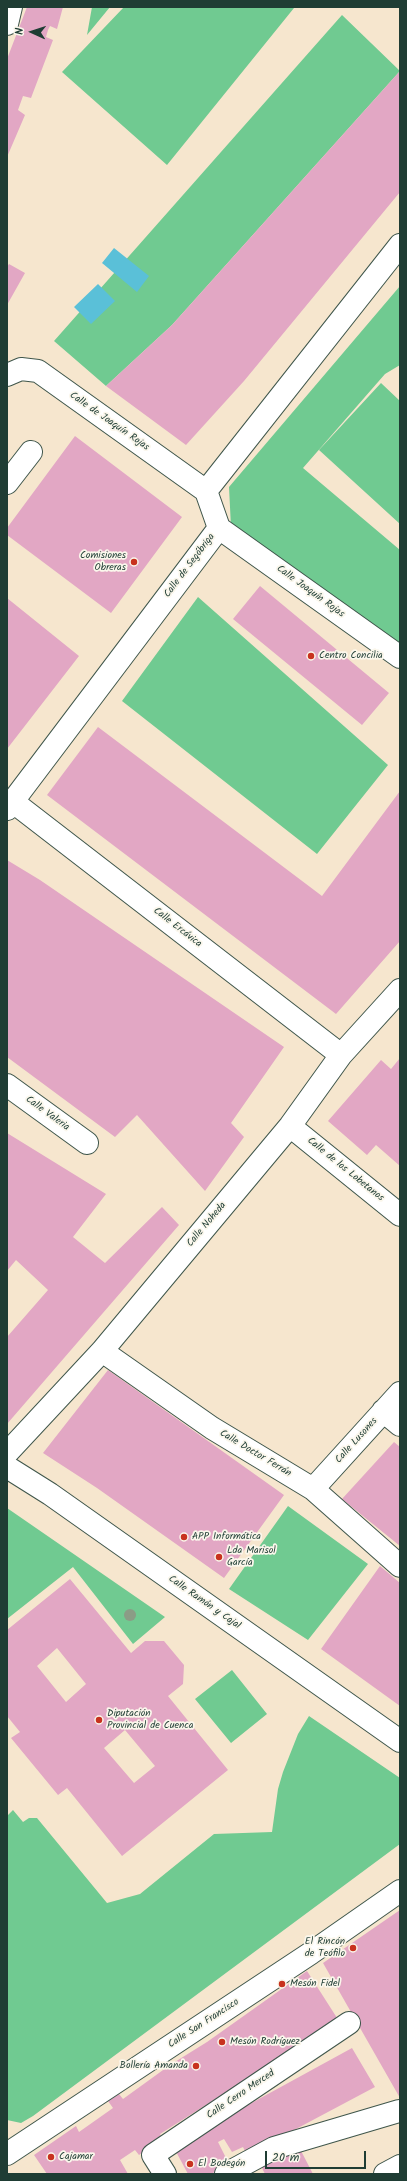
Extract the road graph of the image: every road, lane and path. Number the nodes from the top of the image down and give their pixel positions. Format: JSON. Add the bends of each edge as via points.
{"nodes":[{"id":1,"x":11,"y":7,"type":"edge"},
{"id":2,"x":7,"y":24,"type":"edge"},
{"id":3,"x":400,"y":245,"type":"edge"},
{"id":4,"x":7,"y":375,"type":"edge"},
{"id":5,"x":31,"y":452,"type":"dead end"},
{"id":6,"x":7,"y":483,"type":"edge"},
{"id":7,"x":206,"y":491,"type":"junction"},
{"id":8,"x":219,"y":528,"type":"junction"},
{"id":9,"x":400,"y":657,"type":"edge"},
{"id":10,"x":10,"y":805,"type":"edge"},
{"id":11,"x":400,"y":990,"type":"edge"},
{"id":12,"x":341,"y":1055,"type":"junction"},
{"id":13,"x":7,"y":1085,"type":"edge"},
{"id":14,"x":290,"y":1126,"type":"junction"},
{"id":15,"x":87,"y":1143,"type":"dead end"},
{"id":16,"x":400,"y":1215,"type":"edge"},
{"id":17,"x":102,"y":1351,"type":"junction"},
{"id":18,"x":400,"y":1393,"type":"edge"},
{"id":19,"x":384,"y":1411,"type":"junction"},
{"id":20,"x":400,"y":1425,"type":"edge"},
{"id":21,"x":7,"y":1453,"type":"edge"},
{"id":22,"x":7,"y":1466,"type":"edge"},
{"id":23,"x":313,"y":1489,"type":"junction"},
{"id":24,"x":400,"y":1566,"type":"edge"},
{"id":25,"x":400,"y":1741,"type":"edge"},
{"id":26,"x":400,"y":1891,"type":"edge"},
{"id":27,"x":349,"y":2023,"type":"dead end"},
{"id":28,"x":399,"y":2111,"type":"dead end"},
{"id":29,"x":7,"y":2154,"type":"edge"},
{"id":30,"x":400,"y":2166,"type":"edge"},
{"id":31,"x":165,"y":2174,"type":"edge"},
{"id":32,"x":226,"y":2174,"type":"edge"},
{"id":33,"x":385,"y":2174,"type":"edge"}],
"edges":[{"from":1,"to":2,"type":"street"},
{"from":3,"to":7,"type":"street"},
{"from":4,"to":7,"type":"street","name":"Calle de Joaquín Rojas","via":[[21,369],[38,372]]},
{"from":5,"to":6,"type":"street"},
{"from":7,"to":8,"type":"street","name":"Calle de Segóbriga"},
{"from":8,"to":9,"type":"street","name":"Calle Joaquín Rojas"},
{"from":8,"to":10,"type":"street","name":"Calle de Segóbriga"},
{"from":10,"to":12,"type":"street","name":"Calle Ercávica"},
{"from":11,"to":12,"type":"street","name":"Calle Noheda"},
{"from":12,"to":14,"type":"street","name":"Calle Noheda"},
{"from":13,"to":15,"type":"street","name":"Calle Valeria"},
{"from":14,"to":16,"type":"street","name":"Calle de los Lobetanos"},
{"from":14,"to":17,"type":"street","name":"Calle Noheda"},
{"from":17,"to":21,"type":"street","name":"Calle Noheda"},
{"from":17,"to":23,"type":"street","name":"Calle Doctor Ferrán","via":[[212,1428]]},
{"from":18,"to":19,"type":"street","name":"Calle Lusones"},
{"from":19,"to":20,"type":"street"},
{"from":19,"to":23,"type":"street","name":"Calle Lusones"},
{"from":22,"to":25,"type":"street","name":"Calle Ramón y Cajal"},
{"from":23,"to":24,"type":"street","name":"Calle Doctor Ferrán"},
{"from":26,"to":29,"type":"street","name":"Calle San Francisco","via":[[311,1953]]},
{"from":27,"to":31,"type":"street","name":"Calle Cerro Merced","via":[[152,2155]]},
{"from":28,"to":32,"type":"street","via":[[274,2148]]},
{"from":30,"to":33,"type":"street"}]}
